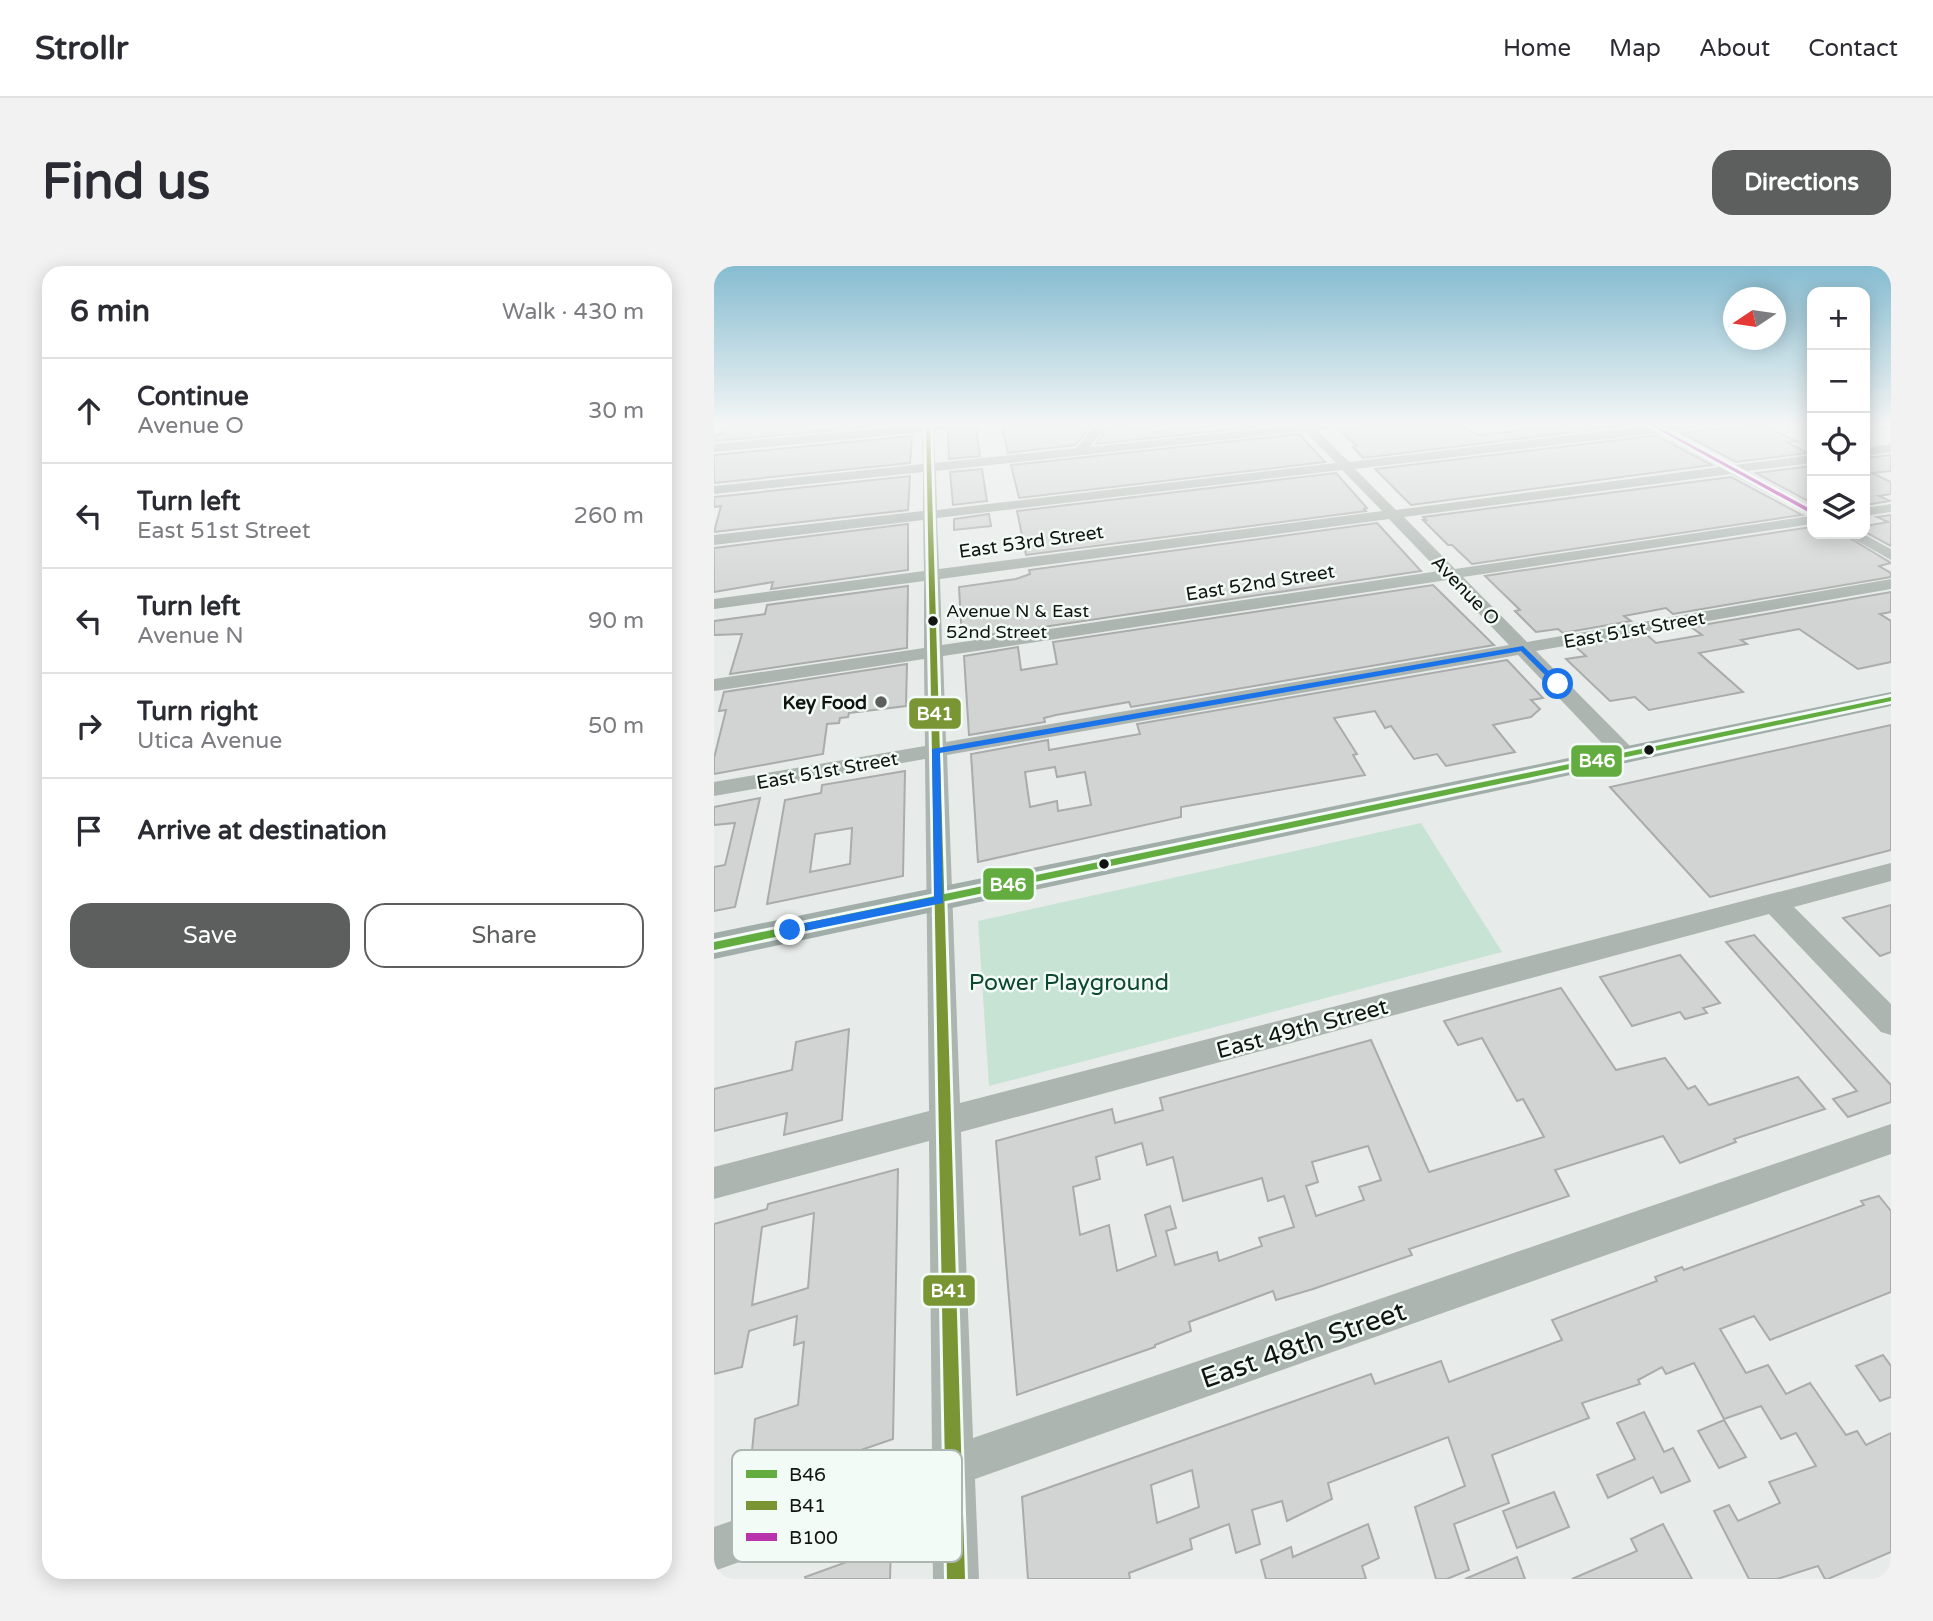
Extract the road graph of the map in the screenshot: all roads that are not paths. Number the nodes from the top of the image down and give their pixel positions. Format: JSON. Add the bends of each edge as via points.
{"nodes":[{"id":1,"x":750,"y":486,"type":"edge"},
{"id":2,"x":929,"y":486,"type":"edge"},
{"id":3,"x":1170,"y":486,"type":"edge"},
{"id":4,"x":1366,"y":486,"type":"edge"},
{"id":5,"x":1602,"y":486,"type":"edge"},
{"id":6,"x":1765,"y":486,"type":"edge"},
{"id":7,"x":714,"y":490,"type":"edge"},
{"id":8,"x":1891,"y":508,"type":"edge"},
{"id":9,"x":1807,"y":509,"type":"edge"},
{"id":10,"x":1870,"y":511,"type":"edge"},
{"id":11,"x":930,"y":514,"type":"junction"},
{"id":12,"x":1393,"y":514,"type":"junction"},
{"id":13,"x":1807,"y":521,"type":"edge"},
{"id":14,"x":1861,"y":539,"type":"edge"},
{"id":15,"x":714,"y":540,"type":"edge"},
{"id":16,"x":1891,"y":555,"type":"edge"},
{"id":17,"x":932,"y":575,"type":"junction"},
{"id":18,"x":1452,"y":575,"type":"junction"},
{"id":19,"x":1891,"y":584,"type":"edge"},
{"id":20,"x":714,"y":604,"type":"edge"},
{"id":21,"x":1523,"y":648,"type":"junction"},
{"id":22,"x":933,"y":652,"type":"junction"},
{"id":23,"x":714,"y":685,"type":"edge"},
{"id":24,"x":1891,"y":699,"type":"edge"},
{"id":25,"x":936,"y":751,"type":"junction"},
{"id":26,"x":1626,"y":755,"type":"junction"},
{"id":27,"x":714,"y":789,"type":"edge"},
{"id":28,"x":1891,"y":872,"type":"edge"},
{"id":29,"x":939,"y":900,"type":"junction"},
{"id":30,"x":1774,"y":903,"type":"junction"},
{"id":31,"x":714,"y":946,"type":"edge"},
{"id":32,"x":1891,"y":1023,"type":"edge"},
{"id":33,"x":945,"y":1122,"type":"junction"},
{"id":34,"x":1891,"y":1139,"type":"edge"},
{"id":35,"x":714,"y":1183,"type":"edge"},
{"id":36,"x":953,"y":1450,"type":"edge"},
{"id":37,"x":962,"y":1463,"type":"edge"},
{"id":38,"x":732,"y":1543,"type":"edge"},
{"id":39,"x":714,"y":1549,"type":"edge"}],
"edges":[{"from":1,"to":7,"type":"street"},
{"from":2,"to":11,"type":"street"},
{"from":3,"to":11,"type":"street"},
{"from":4,"to":12,"type":"street","name":"Avenue O"},
{"from":5,"to":12,"type":"street","name":"East 53rd Street"},
{"from":6,"to":9,"type":"street"},
{"from":8,"to":10,"type":"street"},
{"from":11,"to":15,"type":"street"},
{"from":11,"to":17,"type":"street"},
{"from":12,"to":17,"type":"street","name":"East 53rd Street"},
{"from":12,"to":18,"type":"street","name":"Avenue O"},
{"from":13,"to":18,"type":"street","name":"East 52nd Street"},
{"from":14,"to":16,"type":"street"},
{"from":17,"to":20,"type":"street","name":"East 53rd Street"},
{"from":17,"to":22,"type":"street"},
{"from":18,"to":21,"type":"street","name":"Avenue O"},
{"from":18,"to":22,"type":"street","name":"East 52nd Street"},
{"from":19,"to":21,"type":"street","name":"East 51st Street"},
{"from":21,"to":25,"type":"street","name":"East 51st Street"},
{"from":21,"to":26,"type":"street","name":"Avenue O"},
{"from":22,"to":23,"type":"street","name":"East 52nd Street"},
{"from":22,"to":25,"type":"street"},
{"from":24,"to":26,"type":"main road"},
{"from":25,"to":27,"type":"street","name":"East 51st Street"},
{"from":25,"to":29,"type":"street"},
{"from":26,"to":29,"type":"main road"},
{"from":28,"to":30,"type":"street","name":"East 49th Street"},
{"from":29,"to":31,"type":"main road"},
{"from":29,"to":33,"type":"street"},
{"from":30,"to":32,"type":"street"},
{"from":30,"to":33,"type":"street","name":"East 49th Street"},
{"from":33,"to":35,"type":"street","name":"East 49th Street"},
{"from":33,"to":36,"type":"street"},
{"from":34,"to":37,"type":"street","name":"East 48th Street"},
{"from":38,"to":39,"type":"street","name":"East 48th Street"}]}
